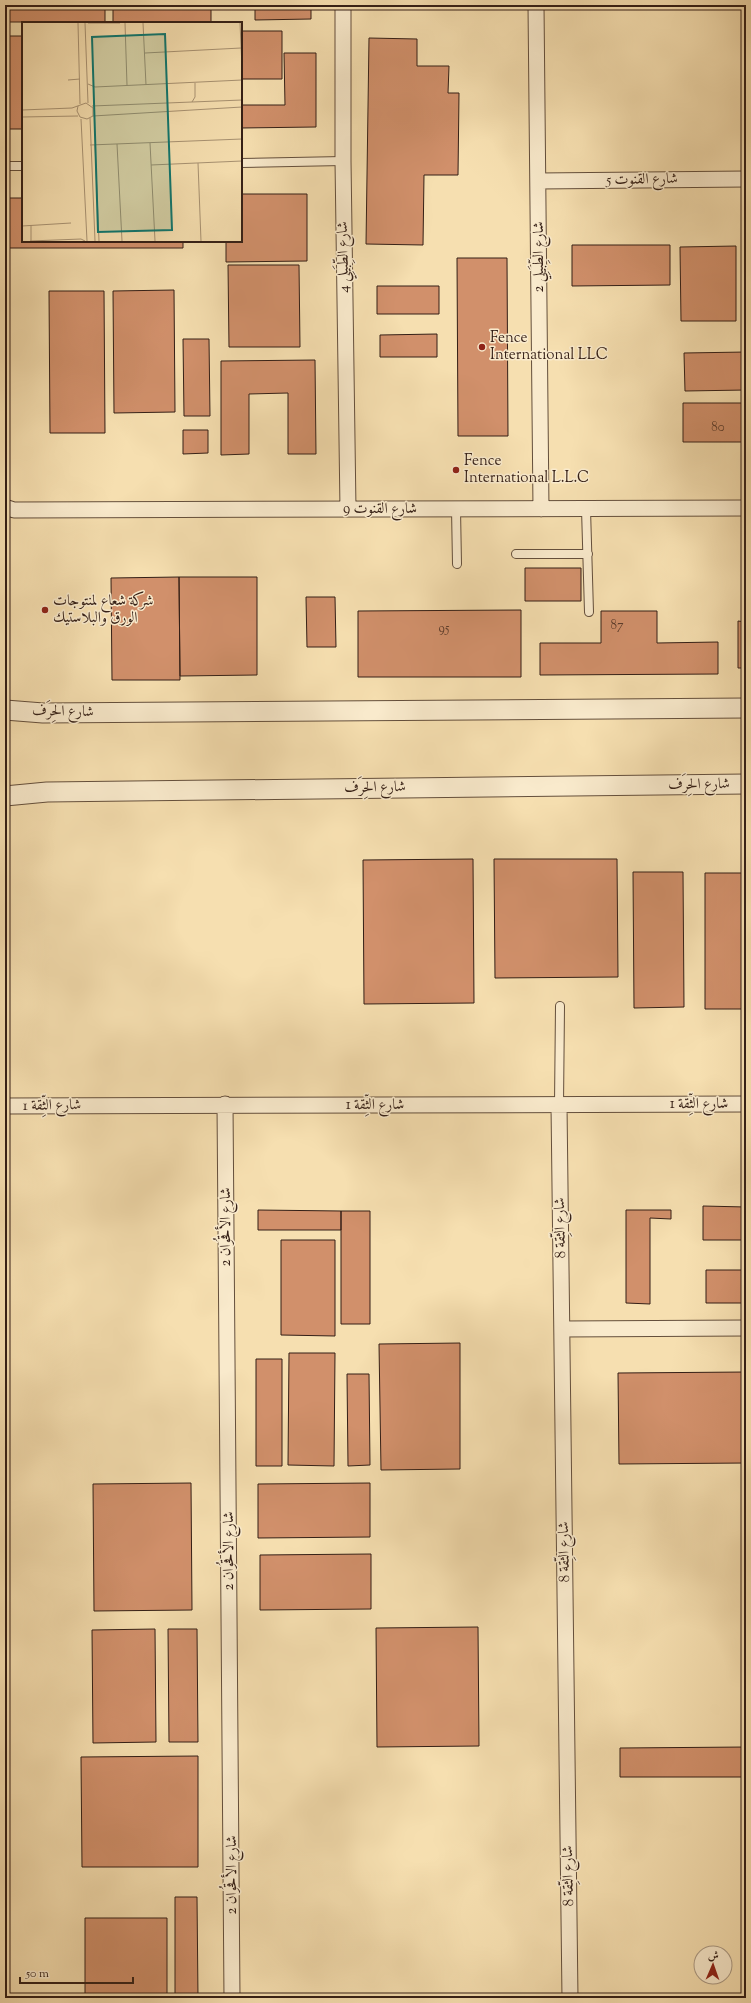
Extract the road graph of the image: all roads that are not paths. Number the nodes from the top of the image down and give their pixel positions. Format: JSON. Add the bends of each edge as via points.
{"nodes":[{"id":1,"x":344,"y":5,"type":"edge"},
{"id":2,"x":536,"y":5,"type":"edge"},
{"id":3,"x":343,"y":161,"type":"junction"},
{"id":4,"x":242,"y":163,"type":"edge"},
{"id":5,"x":5,"y":166,"type":"edge"},
{"id":6,"x":22,"y":166,"type":"edge"},
{"id":7,"x":746,"y":179,"type":"edge"},
{"id":8,"x":538,"y":181,"type":"junction"},
{"id":9,"x":746,"y":508,"type":"edge"},
{"id":10,"x":348,"y":509,"type":"junction"},
{"id":11,"x":456,"y":509,"type":"junction"},
{"id":12,"x":541,"y":509,"type":"junction"},
{"id":13,"x":586,"y":509,"type":"junction"},
{"id":14,"x":8,"y":510,"type":"edge"},
{"id":15,"x":516,"y":554,"type":"dead end"},
{"id":16,"x":588,"y":554,"type":"junction"},
{"id":17,"x":457,"y":564,"type":"dead end"},
{"id":18,"x":589,"y":612,"type":"dead end"},
{"id":19,"x":746,"y":708,"type":"edge"},
{"id":20,"x":5,"y":710,"type":"edge"},
{"id":21,"x":746,"y":784,"type":"edge"},
{"id":22,"x":5,"y":796,"type":"edge"},
{"id":23,"x":560,"y":1006,"type":"dead end"},
{"id":24,"x":225,"y":1104,"type":"junction"},
{"id":25,"x":746,"y":1104,"type":"edge"},
{"id":26,"x":559,"y":1105,"type":"junction"},
{"id":27,"x":5,"y":1106,"type":"edge"},
{"id":28,"x":746,"y":1328,"type":"edge"},
{"id":29,"x":562,"y":1329,"type":"junction"},
{"id":30,"x":232,"y":1998,"type":"edge"},
{"id":31,"x":570,"y":1998,"type":"edge"}],
"edges":[{"from":1,"to":3,"type":"street","name":"شارع الطِّبَيلِي 4"},
{"from":2,"to":8,"type":"street","name":"شارع الطِّبَيلِي 2"},
{"from":3,"to":4,"type":"lane"},
{"from":3,"to":10,"type":"street","name":"شارع الطِّبَيلِي 4"},
{"from":5,"to":6,"type":"lane"},
{"from":7,"to":8,"type":"street","name":"شارع القنوت 5"},
{"from":8,"to":12,"type":"street","name":"شارع الطِّبَيلِي 2"},
{"from":9,"to":13,"type":"street","name":"شارع القنوت 9"},
{"from":10,"to":11,"type":"street","name":"شارع القنوت 9"},
{"from":10,"to":14,"type":"street","name":"شارع القنوت 9"},
{"from":11,"to":12,"type":"street","name":"شارع القنوت 9"},
{"from":11,"to":17,"type":"lane"},
{"from":12,"to":13,"type":"street","name":"شارع القنوت 9"},
{"from":13,"to":16,"type":"lane"},
{"from":15,"to":16,"type":"lane"},
{"from":16,"to":18,"type":"lane"},
{"from":19,"to":20,"type":"street","name":"شارع الحِرَف","via":[[43,713]]},
{"from":21,"to":22,"type":"street","name":"شارع الحِرَف","via":[[48,792]]},
{"from":23,"to":26,"type":"lane"},
{"from":24,"to":26,"type":"street","name":"شارع الثِّقة 1"},
{"from":24,"to":27,"type":"street","name":"شارع الثِّقة 1"},
{"from":24,"to":30,"type":"street","name":"شارع الأقحُوان 2"},
{"from":25,"to":26,"type":"street","name":"شارع الثِّقة 1"},
{"from":26,"to":29,"type":"street","name":"شارع الثِّقة 8"},
{"from":28,"to":29,"type":"street"},
{"from":29,"to":31,"type":"street","name":"شارع الثِّقة 8"}]}
